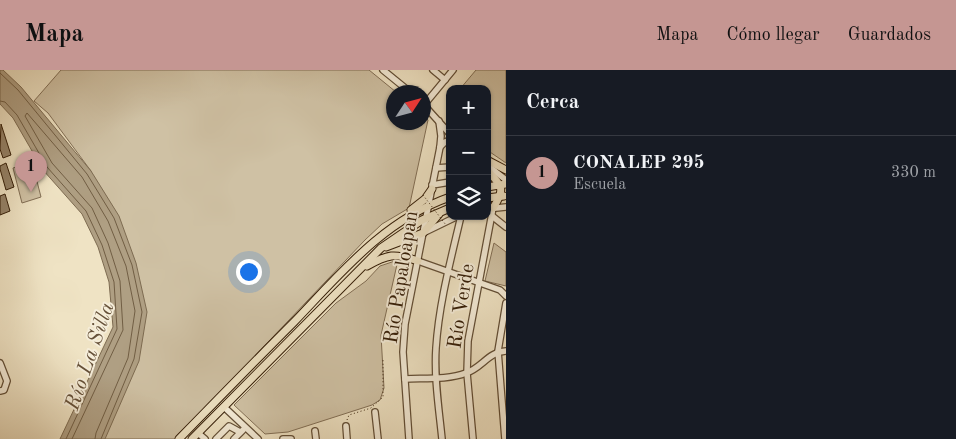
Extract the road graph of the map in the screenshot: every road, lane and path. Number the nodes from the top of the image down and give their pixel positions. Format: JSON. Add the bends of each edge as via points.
{"nodes":[{"id":1,"x":383,"y":70,"type":"edge"},
{"id":2,"x":433,"y":70,"type":"edge"},
{"id":3,"x":453,"y":70,"type":"edge"},
{"id":4,"x":445,"y":80,"type":"junction"},
{"id":5,"x":401,"y":85,"type":"edge"},
{"id":6,"x":431,"y":96,"type":"edge"},
{"id":7,"x":431,"y":112,"type":"edge"},
{"id":8,"x":439,"y":121,"type":"junction"},
{"id":9,"x":447,"y":130,"type":"edge"},
{"id":10,"x":446,"y":143,"type":"edge"},
{"id":11,"x":440,"y":147,"type":"junction"},
{"id":12,"x":491,"y":162,"type":"edge"},
{"id":13,"x":436,"y":168,"type":"junction"},
{"id":14,"x":446,"y":168,"type":"edge"},
{"id":15,"x":491,"y":169,"type":"edge"},
{"id":16,"x":506,"y":170,"type":"edge"},
{"id":17,"x":491,"y":175,"type":"edge"},
{"id":18,"x":446,"y":183,"type":"edge"},
{"id":19,"x":504,"y":183,"type":"edge"},
{"id":20,"x":491,"y":186,"type":"edge"},
{"id":21,"x":432,"y":188,"type":"junction"},
{"id":22,"x":424,"y":195,"type":"dead end"},
{"id":23,"x":504,"y":196,"type":"edge"},
{"id":24,"x":446,"y":198,"type":"edge"},
{"id":25,"x":491,"y":198,"type":"edge"},
{"id":26,"x":436,"y":202,"type":"junction"},
{"id":27,"x":428,"y":205,"type":"junction"},
{"id":28,"x":506,"y":207,"type":"edge"},
{"id":29,"x":446,"y":209,"type":"edge"},
{"id":30,"x":491,"y":211,"type":"edge"},
{"id":31,"x":406,"y":218,"type":"junction"},
{"id":32,"x":425,"y":218,"type":"junction"},
{"id":33,"x":451,"y":220,"type":"edge"},
{"id":34,"x":458,"y":220,"type":"edge"},
{"id":35,"x":490,"y":220,"type":"edge"},
{"id":36,"x":446,"y":225,"type":"dead end"},
{"id":37,"x":506,"y":227,"type":"edge"},
{"id":38,"x":423,"y":233,"type":"junction"},
{"id":39,"x":381,"y":248,"type":"junction"},
{"id":40,"x":418,"y":261,"type":"junction"},
{"id":41,"x":358,"y":271,"type":"junction"},
{"id":42,"x":448,"y":273,"type":"junction"},
{"id":43,"x":479,"y":283,"type":"junction"},
{"id":44,"x":506,"y":296,"type":"edge"},
{"id":45,"x":506,"y":303,"type":"edge"},
{"id":46,"x":278,"y":338,"type":"junction"},
{"id":47,"x":498,"y":351,"type":"junction"},
{"id":48,"x":506,"y":351,"type":"edge"},
{"id":49,"x":383,"y":358,"type":"dead end"},
{"id":50,"x":271,"y":359,"type":"junction"},
{"id":51,"x":0,"y":363,"type":"edge"},
{"id":52,"x":467,"y":373,"type":"junction"},
{"id":53,"x":436,"y":378,"type":"junction"},
{"id":54,"x":405,"y":379,"type":"junction"},
{"id":55,"x":0,"y":391,"type":"edge"},
{"id":56,"x":224,"y":408,"type":"junction"},
{"id":57,"x":375,"y":412,"type":"dead end"},
{"id":58,"x":346,"y":426,"type":"joint"},
{"id":59,"x":242,"y":430,"type":"junction"},
{"id":60,"x":315,"y":431,"type":"dead end"},
{"id":61,"x":198,"y":433,"type":"junction"},
{"id":62,"x":179,"y":439,"type":"edge"},
{"id":63,"x":192,"y":439,"type":"edge"},
{"id":64,"x":205,"y":439,"type":"edge"},
{"id":65,"x":216,"y":439,"type":"edge"},
{"id":66,"x":234,"y":439,"type":"edge"},
{"id":67,"x":258,"y":439,"type":"edge"},
{"id":68,"x":285,"y":439,"type":"edge"},
{"id":69,"x":291,"y":439,"type":"edge"},
{"id":70,"x":316,"y":439,"type":"edge"},
{"id":71,"x":347,"y":439,"type":"edge"},
{"id":72,"x":378,"y":439,"type":"edge"},
{"id":73,"x":409,"y":439,"type":"edge"},
{"id":74,"x":442,"y":439,"type":"edge"},
{"id":75,"x":473,"y":439,"type":"edge"},
{"id":76,"x":505,"y":439,"type":"edge"}],
"edges":[{"from":1,"to":5,"type":"street"},
{"from":2,"to":4,"type":"street"},
{"from":3,"to":4,"type":"street"},
{"from":4,"to":6,"type":"street"},
{"from":7,"to":8,"type":"street"},
{"from":8,"to":9,"type":"street"},
{"from":8,"to":11,"type":"street","name":"Río Papaloapan"},
{"from":10,"to":11,"type":"street"},
{"from":11,"to":13,"type":"street","name":"Río Papaloapan"},
{"from":12,"to":16,"type":"main road"},
{"from":13,"to":14,"type":"street"},
{"from":13,"to":21,"type":"street","name":"Río Papaloapan"},
{"from":15,"to":19,"type":"street"},
{"from":17,"to":19,"type":"main road"},
{"from":18,"to":21,"type":"street"},
{"from":19,"to":20,"type":"main road"},
{"from":19,"to":23,"type":"main road"},
{"from":21,"to":26,"type":"main road"},
{"from":21,"to":27,"type":"street","name":"Río Papaloapan"},
{"from":21,"to":31,"type":"main road"},
{"from":22,"to":36,"type":"path","bridge":true},
{"from":23,"to":25,"type":"main road"},
{"from":23,"to":30,"type":"main road"},
{"from":24,"to":26,"type":"main road"},
{"from":26,"to":27,"type":"main road"},
{"from":26,"to":29,"type":"main road"},
{"from":27,"to":31,"type":"main road"},
{"from":27,"to":32,"type":"street","name":"Río Papaloapan"},
{"from":28,"to":30,"type":"street"},
{"from":29,"to":32,"type":"main road"},
{"from":29,"to":38,"type":"main road"},
{"from":30,"to":37,"type":"street"},
{"from":31,"to":46,"type":"main road","via":[[369,245]]},
{"from":32,"to":38,"type":"street","name":"Río Papaloapan"},
{"from":32,"to":39,"type":"main road"},
{"from":33,"to":38,"type":"street"},
{"from":34,"to":42,"type":"street"},
{"from":35,"to":43,"type":"street","name":"Río Verde"},
{"from":38,"to":39,"type":"main road"},
{"from":38,"to":40,"type":"street","name":"Río Papaloapan"},
{"from":39,"to":41,"type":"main road"},
{"from":40,"to":41,"type":"main road","via":[[391,255]]},
{"from":40,"to":42,"type":"street"},
{"from":40,"to":54,"type":"street","name":"Río Papaloapan","via":[[405,324]]},
{"from":41,"to":50,"type":"main road"},
{"from":42,"to":43,"type":"street"},
{"from":42,"to":53,"type":"street","via":[[436,337]]},
{"from":43,"to":44,"type":"street","via":[[500,290]]},
{"from":43,"to":52,"type":"street","name":"Río Verde","via":[[468,341]]},
{"from":45,"to":47,"type":"street"},
{"from":46,"to":50,"type":"main road","via":[[280,346]]},
{"from":46,"to":62,"type":"main road"},
{"from":47,"to":48,"type":"street"},
{"from":47,"to":52,"type":"street"},
{"from":47,"to":76,"type":"street"},
{"from":49,"to":58,"type":"path","via":[[383,397],[371,408],[350,414]]},
{"from":50,"to":56,"type":"main road"},
{"from":51,"to":55,"type":"street","via":[[7,382],[4,390]]},
{"from":52,"to":53,"type":"street"},
{"from":52,"to":75,"type":"street","name":"Río Verde"},
{"from":53,"to":54,"type":"street"},
{"from":53,"to":74,"type":"street"},
{"from":54,"to":73,"type":"street","name":"Río Papaloapan"},
{"from":56,"to":59,"type":"street"},
{"from":56,"to":61,"type":"main road"},
{"from":57,"to":72,"type":"street"},
{"from":58,"to":71,"type":"street"},
{"from":59,"to":65,"type":"street","via":[[230,426]]},
{"from":59,"to":66,"type":"street"},
{"from":59,"to":67,"type":"street"},
{"from":60,"to":70,"type":"street"},
{"from":61,"to":63,"type":"main road"},
{"from":61,"to":64,"type":"street"},
{"from":68,"to":69,"type":"street"}]}
